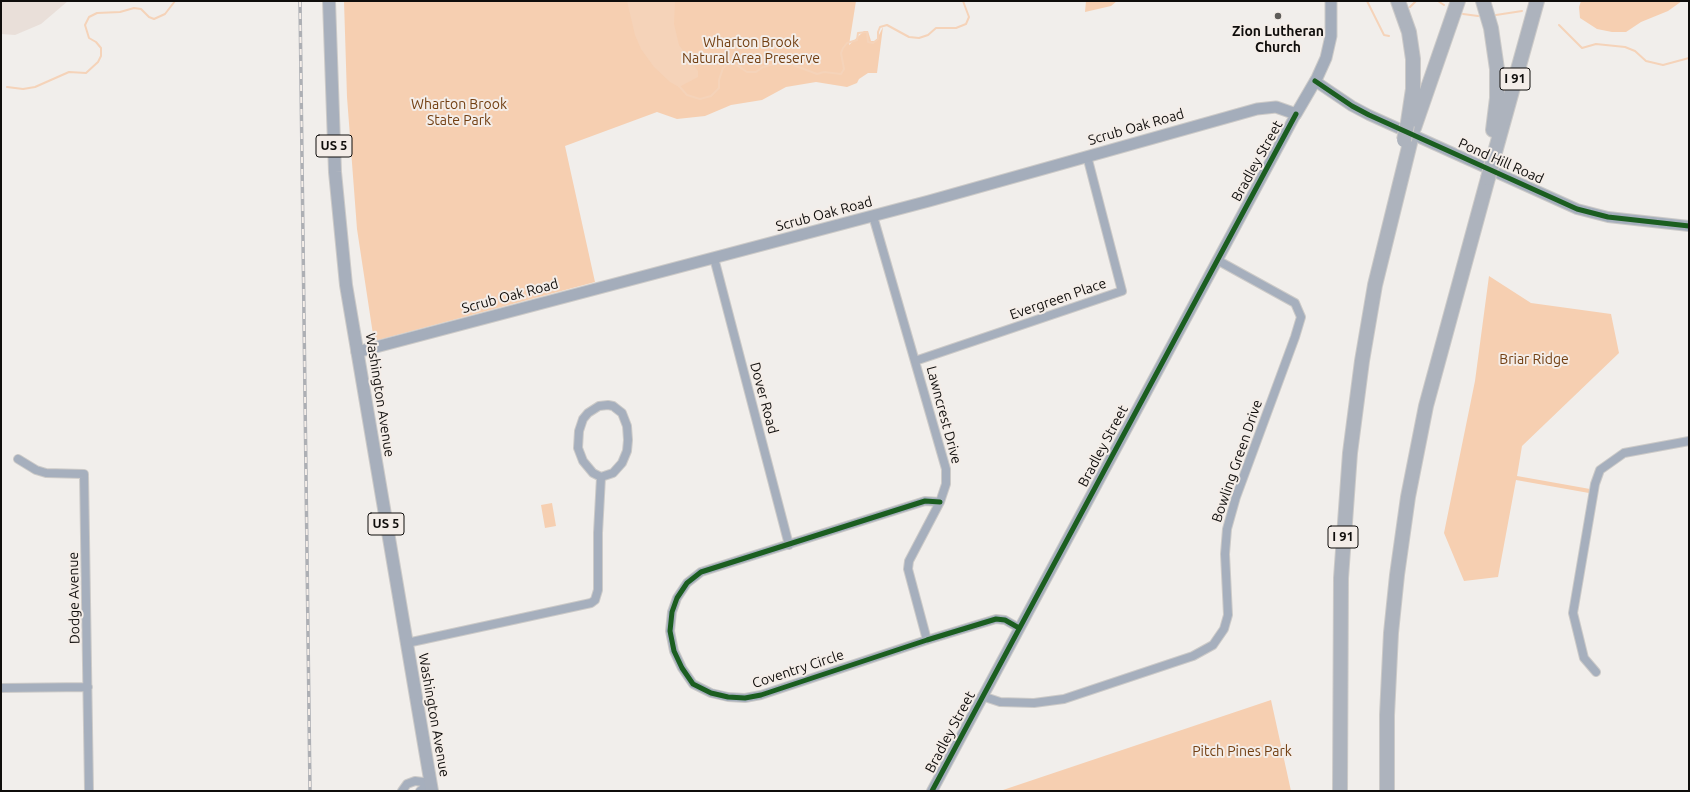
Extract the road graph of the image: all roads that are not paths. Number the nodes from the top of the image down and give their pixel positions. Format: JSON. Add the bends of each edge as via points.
{"nodes":[{"id":1,"x":329,"y":1,"type":"edge"},
{"id":2,"x":1332,"y":1,"type":"edge"},
{"id":3,"x":1398,"y":1,"type":"edge"},
{"id":4,"x":1458,"y":1,"type":"edge"},
{"id":5,"x":1537,"y":1,"type":"edge"},
{"id":6,"x":1483,"y":4,"type":"edge"},
{"id":7,"x":1315,"y":81,"type":"junction"},
{"id":8,"x":1296,"y":114,"type":"junction"},
{"id":9,"x":1411,"y":127,"type":"junction"},
{"id":10,"x":1087,"y":156,"type":"junction"},
{"id":11,"x":1493,"y":161,"type":"junction"},
{"id":12,"x":873,"y":216,"type":"junction"},
{"id":13,"x":1689,"y":226,"type":"edge"},
{"id":14,"x":714,"y":258,"type":"junction"},
{"id":15,"x":1217,"y":260,"type":"junction"},
{"id":16,"x":357,"y":352,"type":"junction"},
{"id":17,"x":915,"y":361,"type":"junction"},
{"id":18,"x":1689,"y":441,"type":"edge"},
{"id":19,"x":18,"y":459,"type":"dead end"},
{"id":20,"x":601,"y":476,"type":"junction"},
{"id":21,"x":940,"y":502,"type":"junction"},
{"id":22,"x":789,"y":545,"type":"junction"},
{"id":23,"x":1019,"y":628,"type":"junction"},
{"id":24,"x":927,"y":640,"type":"junction"},
{"id":25,"x":407,"y":642,"type":"junction"},
{"id":26,"x":1596,"y":672,"type":"dead end"},
{"id":27,"x":88,"y":687,"type":"junction"},
{"id":28,"x":1,"y":688,"type":"edge"},
{"id":29,"x":982,"y":696,"type":"junction"},
{"id":30,"x":432,"y":787,"type":"edge"},
{"id":31,"x":89,"y":791,"type":"edge"},
{"id":32,"x":402,"y":791,"type":"edge"},
{"id":33,"x":420,"y":791,"type":"edge"},
{"id":34,"x":932,"y":791,"type":"edge"},
{"id":35,"x":1340,"y":791,"type":"edge"},
{"id":36,"x":1387,"y":791,"type":"edge"}],
"edges":[{"from":1,"to":16,"type":"main road","name":"Washington Avenue","number":"US 5","via":[[336,180],[346,286]]},
{"from":2,"to":7,"type":"main road","via":[[1330,43],[1324,64]]},
{"from":3,"to":9,"type":"highway","via":[[1409,32],[1413,59]]},
{"from":4,"to":9,"type":"highway","number":"I 91"},
{"from":5,"to":11,"type":"highway","number":"I 91"},
{"from":6,"to":11,"type":"highway","via":[[1491,28],[1497,69]]},
{"from":7,"to":8,"type":"main road"},
{"from":7,"to":13,"type":"street","name":"Pond Hill Road","via":[[1369,115],[1577,209],[1608,217]]},
{"from":8,"to":10,"type":"main road","name":"Scrub Oak Road","via":[[1280,108],[1260,108]]},
{"from":8,"to":15,"type":"street","name":"Bradley Street"},
{"from":9,"to":35,"type":"highway","number":"I 91","via":[[1404,167],[1375,285],[1357,392],[1350,453],[1341,578]]},
{"from":10,"to":12,"type":"main road","name":"Scrub Oak Road"},
{"from":10,"to":17,"type":"street","name":"Evergreen Place","via":[[1122,291]]},
{"from":11,"to":36,"type":"highway","number":"I 91","bridge":true,"via":[[1433,381],[1408,497],[1391,633]]},
{"from":12,"to":14,"type":"main road","name":"Scrub Oak Road"},
{"from":12,"to":17,"type":"street","name":"Lawncrest Drive"},
{"from":14,"to":16,"type":"main road","name":"Scrub Oak Road"},
{"from":14,"to":22,"type":"street","name":"Dover Road"},
{"from":15,"to":23,"type":"street","name":"Bradley Street"},
{"from":15,"to":29,"type":"street","name":"Bowling Green Drive","via":[[1294,303],[1301,317],[1296,337],[1236,497],[1227,529],[1228,615],[1224,629],[1213,645],[1193,656],[1064,699],[1034,703],[1000,702]]},
{"from":16,"to":25,"type":"main road","name":"Washington Avenue","number":"US 5"},
{"from":17,"to":21,"type":"street","name":"Lawncrest Drive","via":[[946,469],[946,484]]},
{"from":18,"to":26,"type":"street","via":[[1624,453],[1600,470],[1595,484],[1574,613],[1584,658]]},
{"from":19,"to":27,"type":"street","name":"Dodge Avenue","via":[[46,473],[84,474]]},
{"from":20,"to":20,"type":"street","via":[[613,473],[622,463],[627,451],[627,426],[622,413],[608,405],[599,406],[588,413],[579,431],[578,448],[583,461],[593,473]]},
{"from":20,"to":25,"type":"street","via":[[598,590],[591,603]]},
{"from":21,"to":22,"type":"street","name":"Coventry Circle","via":[[925,501]]},
{"from":21,"to":24,"type":"street","name":"Lawncrest Drive","via":[[908,561]]},
{"from":22,"to":24,"type":"street","name":"Coventry Circle","via":[[701,572],[687,583],[672,612],[670,631],[674,651],[693,684],[711,693],[728,697],[762,695]]},
{"from":23,"to":24,"type":"street","name":"Coventry Circle","via":[[1005,620],[996,619]]},
{"from":23,"to":29,"type":"street","name":"Bradley Street"},
{"from":25,"to":30,"type":"main road","name":"Washington Avenue","number":"US 5"},
{"from":27,"to":28,"type":"street"},
{"from":27,"to":31,"type":"street","name":"Dodge Avenue"},
{"from":29,"to":34,"type":"street","name":"Bradley Street"},
{"from":30,"to":32,"type":"street","via":[[415,781],[407,784]]},
{"from":30,"to":33,"type":"street"}]}
